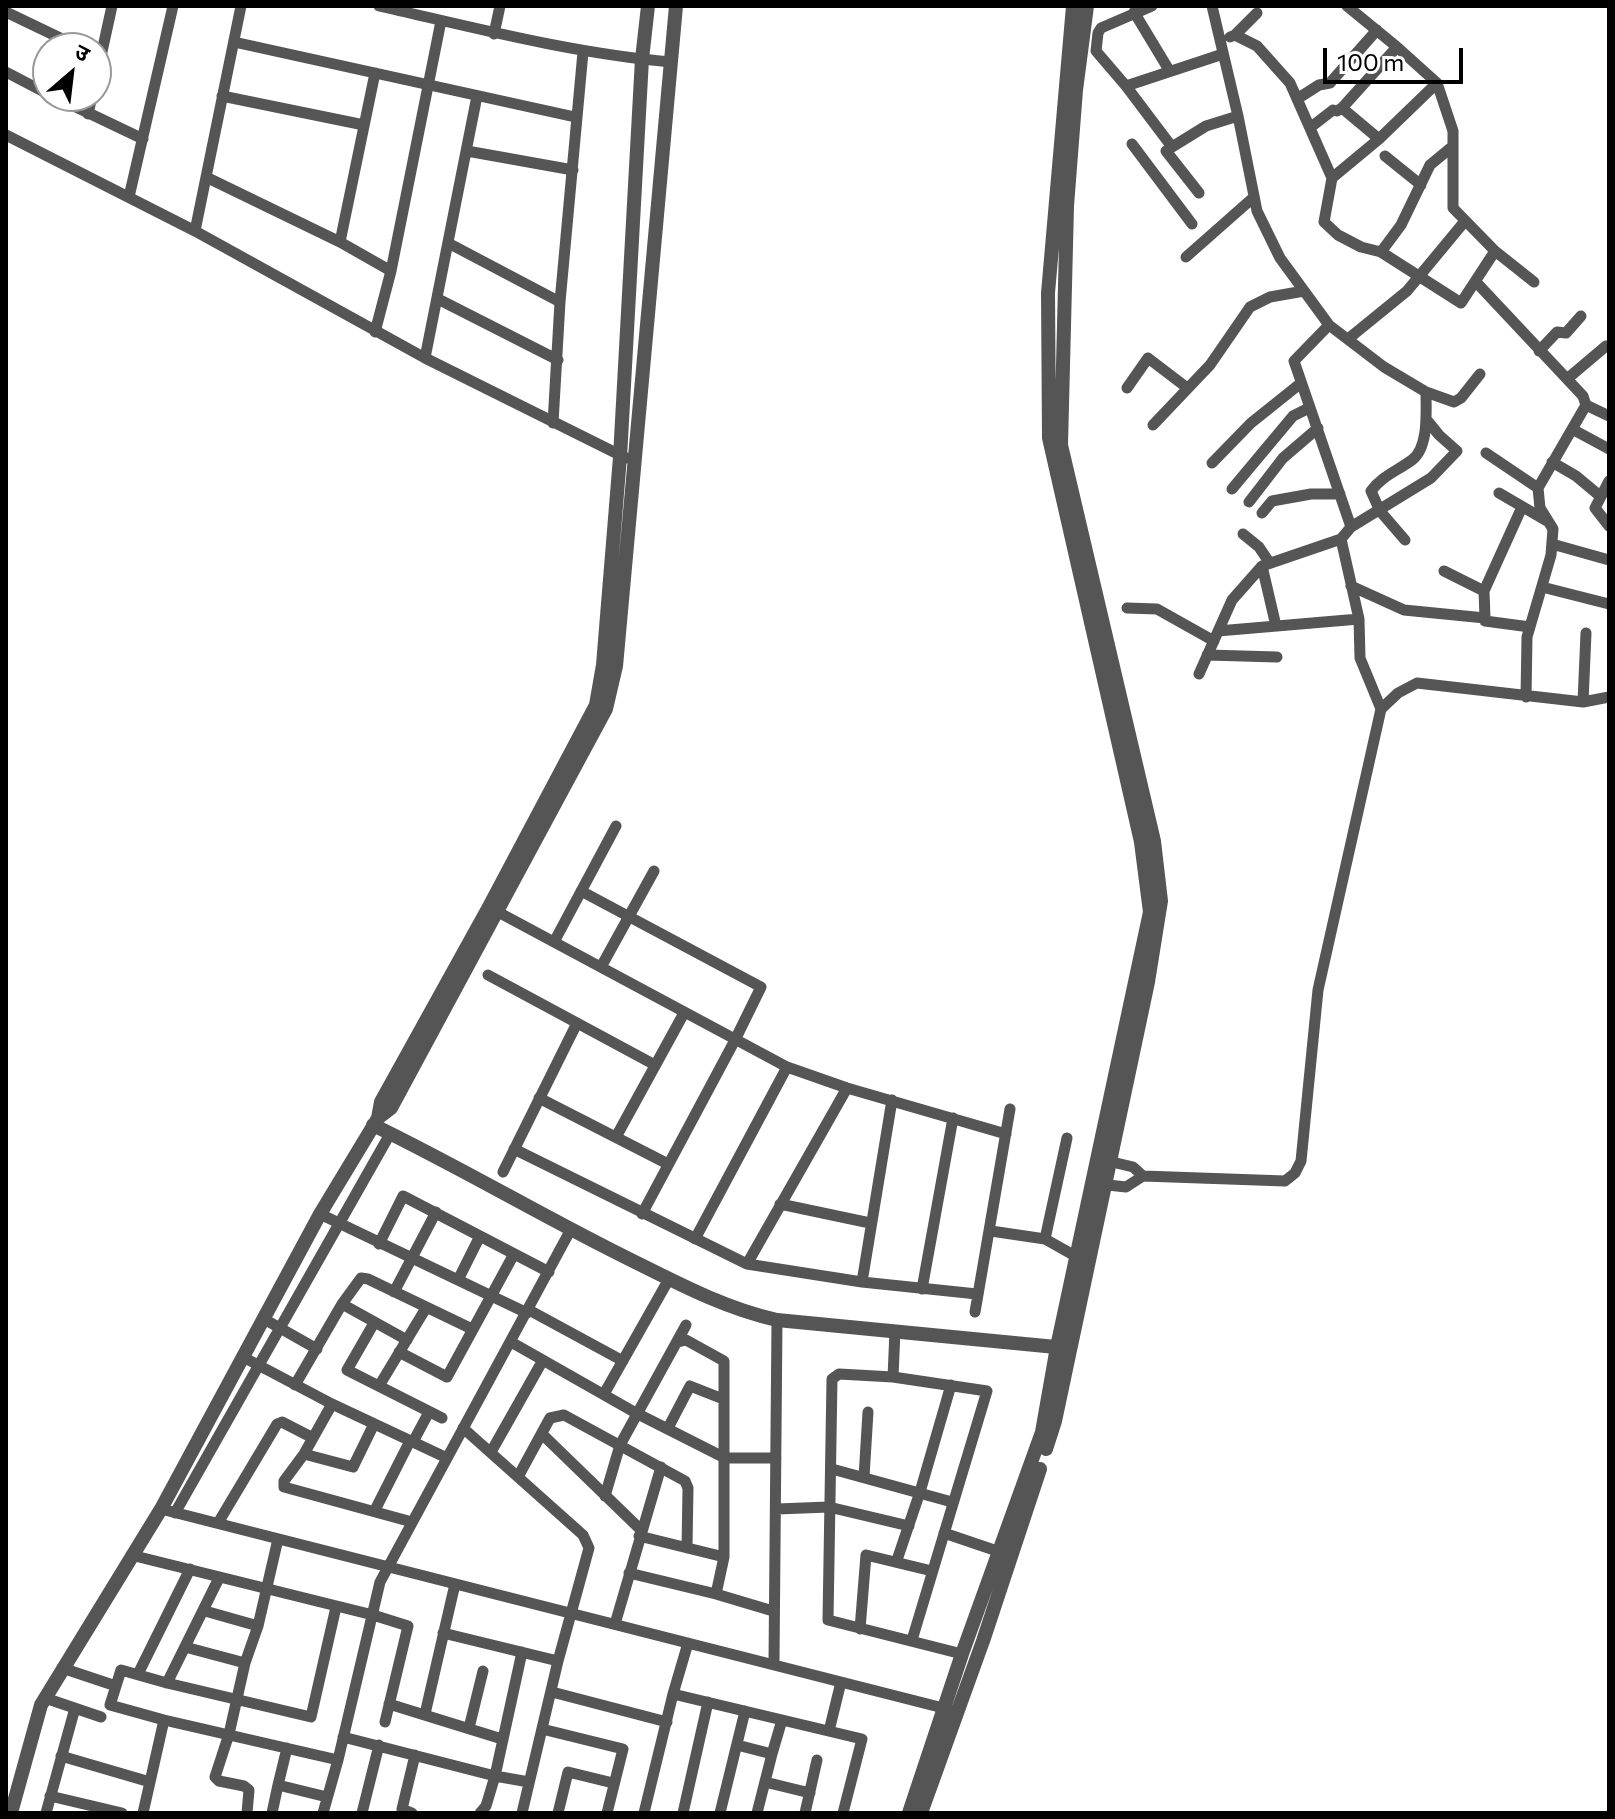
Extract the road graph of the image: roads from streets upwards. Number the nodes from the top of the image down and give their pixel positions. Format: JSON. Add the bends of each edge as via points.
{"nodes":[{"id":1,"x":112,"y":6,"type":"edge"},
{"id":2,"x":173,"y":6,"type":"edge"},
{"id":3,"x":241,"y":6,"type":"edge"},
{"id":4,"x":379,"y":6,"type":"edge"},
{"id":5,"x":500,"y":6,"type":"edge"},
{"id":6,"x":648,"y":6,"type":"edge"},
{"id":7,"x":676,"y":6,"type":"edge"},
{"id":8,"x":1073,"y":6,"type":"edge"},
{"id":9,"x":1087,"y":6,"type":"edge"},
{"id":10,"x":1152,"y":6,"type":"edge"},
{"id":11,"x":1212,"y":6,"type":"edge"},
{"id":12,"x":1347,"y":6,"type":"edge"},
{"id":13,"x":6,"y":12,"type":"edge"},
{"id":14,"x":429,"y":12,"type":"edge"},
{"id":15,"x":1134,"y":12,"type":"junction"},
{"id":16,"x":1257,"y":13,"type":"dead end"},
{"id":17,"x":441,"y":21,"type":"junction"},
{"id":18,"x":1377,"y":30,"type":"junction"},
{"id":19,"x":48,"y":32,"type":"edge"},
{"id":20,"x":105,"y":32,"type":"edge"},
{"id":21,"x":494,"y":34,"type":"junction"},
{"id":22,"x":1235,"y":35,"type":"junction"},
{"id":23,"x":1222,"y":41,"type":"junction"},
{"id":24,"x":234,"y":42,"type":"junction"},
{"id":25,"x":1397,"y":47,"type":"junction"},
{"id":26,"x":583,"y":52,"type":"junction"},
{"id":27,"x":1223,"y":54,"type":"junction"},
{"id":28,"x":1075,"y":56,"type":"junction"},
{"id":29,"x":642,"y":59,"type":"junction"},
{"id":30,"x":671,"y":62,"type":"junction"},
{"id":31,"x":1169,"y":70,"type":"junction"},
{"id":32,"x":6,"y":72,"type":"edge"},
{"id":33,"x":375,"y":73,"type":"junction"},
{"id":34,"x":1437,"y":83,"type":"junction"},
{"id":35,"x":428,"y":85,"type":"junction"},
{"id":36,"x":32,"y":86,"type":"edge"},
{"id":37,"x":1126,"y":86,"type":"junction"},
{"id":38,"x":222,"y":96,"type":"junction"},
{"id":39,"x":477,"y":96,"type":"junction"},
{"id":40,"x":1297,"y":99,"type":"junction"},
{"id":41,"x":1342,"y":108,"type":"junction"},
{"id":42,"x":84,"y":112,"type":"edge"},
{"id":43,"x":88,"y":114,"type":"joint"},
{"id":44,"x":1238,"y":116,"type":"junction"},
{"id":45,"x":575,"y":117,"type":"junction"},
{"id":46,"x":364,"y":125,"type":"junction"},
{"id":47,"x":1311,"y":127,"type":"junction"},
{"id":48,"x":6,"y":135,"type":"edge"},
{"id":49,"x":143,"y":139,"type":"junction"},
{"id":50,"x":1379,"y":139,"type":"junction"},
{"id":51,"x":1132,"y":144,"type":"dead end"},
{"id":52,"x":1453,"y":146,"type":"junction"},
{"id":53,"x":1169,"y":149,"type":"junction"},
{"id":54,"x":467,"y":151,"type":"junction"},
{"id":55,"x":1385,"y":156,"type":"dead end"},
{"id":56,"x":1147,"y":164,"type":"junction"},
{"id":57,"x":573,"y":170,"type":"junction"},
{"id":58,"x":208,"y":178,"type":"junction"},
{"id":59,"x":1332,"y":178,"type":"junction"},
{"id":60,"x":1421,"y":185,"type":"junction"},
{"id":61,"x":1199,"y":193,"type":"dead end"},
{"id":62,"x":129,"y":197,"type":"junction"},
{"id":63,"x":1254,"y":197,"type":"junction"},
{"id":64,"x":1465,"y":221,"type":"junction"},
{"id":65,"x":1192,"y":224,"type":"dead end"},
{"id":66,"x":195,"y":231,"type":"junction"},
{"id":67,"x":340,"y":242,"type":"junction"},
{"id":68,"x":450,"y":244,"type":"junction"},
{"id":69,"x":1495,"y":251,"type":"junction"},
{"id":70,"x":1381,"y":252,"type":"junction"},
{"id":71,"x":1186,"y":257,"type":"dead end"},
{"id":72,"x":391,"y":271,"type":"junction"},
{"id":73,"x":1420,"y":275,"type":"junction"},
{"id":74,"x":1476,"y":282,"type":"junction"},
{"id":75,"x":1534,"y":282,"type":"dead end"},
{"id":76,"x":1304,"y":291,"type":"junction"},
{"id":77,"x":438,"y":299,"type":"junction"},
{"id":78,"x":560,"y":302,"type":"junction"},
{"id":79,"x":1581,"y":316,"type":"dead end"},
{"id":80,"x":1329,"y":325,"type":"junction"},
{"id":81,"x":375,"y":332,"type":"junction"},
{"id":82,"x":1348,"y":339,"type":"junction"},
{"id":83,"x":1606,"y":346,"type":"dead end"},
{"id":84,"x":1539,"y":351,"type":"junction"},
{"id":85,"x":425,"y":358,"type":"junction"},
{"id":86,"x":558,"y":360,"type":"junction"},
{"id":87,"x":1480,"y":374,"type":"dead end"},
{"id":88,"x":1567,"y":379,"type":"junction"},
{"id":89,"x":1301,"y":383,"type":"junction"},
{"id":90,"x":1186,"y":387,"type":"junction"},
{"id":91,"x":1127,"y":388,"type":"dead end"},
{"id":92,"x":1426,"y":392,"type":"junction"},
{"id":93,"x":1586,"y":405,"type":"junction"},
{"id":94,"x":1309,"y":408,"type":"junction"},
{"id":95,"x":1609,"y":416,"type":"edge"},
{"id":96,"x":1426,"y":419,"type":"junction"},
{"id":97,"x":553,"y":423,"type":"junction"},
{"id":98,"x":1153,"y":425,"type":"dead end"},
{"id":99,"x":1318,"y":428,"type":"junction"},
{"id":100,"x":1572,"y":429,"type":"junction"},
{"id":101,"x":1609,"y":449,"type":"edge"},
{"id":102,"x":1486,"y":453,"type":"dead end"},
{"id":103,"x":627,"y":458,"type":"junction"},
{"id":104,"x":1552,"y":462,"type":"junction"},
{"id":105,"x":1212,"y":463,"type":"dead end"},
{"id":106,"x":1609,"y":481,"type":"edge"},
{"id":107,"x":1538,"y":488,"type":"junction"},
{"id":108,"x":1232,"y":489,"type":"dead end"},
{"id":109,"x":1499,"y":493,"type":"dead end"},
{"id":110,"x":1340,"y":494,"type":"junction"},
{"id":111,"x":1600,"y":496,"type":"junction"},
{"id":112,"x":1249,"y":502,"type":"dead end"},
{"id":113,"x":1522,"y":507,"type":"junction"},
{"id":114,"x":1380,"y":511,"type":"junction"},
{"id":115,"x":1262,"y":513,"type":"dead end"},
{"id":116,"x":1548,"y":521,"type":"junction"},
{"id":117,"x":1609,"y":526,"type":"edge"},
{"id":118,"x":1351,"y":527,"type":"junction"},
{"id":119,"x":1243,"y":534,"type":"dead end"},
{"id":120,"x":1341,"y":539,"type":"junction"},
{"id":121,"x":1405,"y":540,"type":"dead end"},
{"id":122,"x":1552,"y":544,"type":"junction"},
{"id":123,"x":1609,"y":560,"type":"edge"},
{"id":124,"x":1266,"y":564,"type":"junction"},
{"id":125,"x":1444,"y":571,"type":"dead end"},
{"id":126,"x":1351,"y":586,"type":"junction"},
{"id":127,"x":1542,"y":587,"type":"junction"},
{"id":128,"x":1484,"y":591,"type":"junction"},
{"id":129,"x":1609,"y":604,"type":"edge"},
{"id":130,"x":1127,"y":608,"type":"dead end"},
{"id":131,"x":1485,"y":618,"type":"junction"},
{"id":132,"x":1359,"y":619,"type":"junction"},
{"id":133,"x":1276,"y":626,"type":"junction"},
{"id":134,"x":1530,"y":627,"type":"junction"},
{"id":135,"x":1586,"y":633,"type":"dead end"},
{"id":136,"x":1216,"y":636,"type":"junction"},
{"id":137,"x":1207,"y":655,"type":"junction"},
{"id":138,"x":1277,"y":657,"type":"dead end"},
{"id":139,"x":1199,"y":674,"type":"dead end"},
{"id":140,"x":1526,"y":697,"type":"junction"},
{"id":141,"x":1609,"y":697,"type":"edge"},
{"id":142,"x":1583,"y":702,"type":"junction"},
{"id":143,"x":1381,"y":709,"type":"junction"},
{"id":144,"x":616,"y":826,"type":"dead end"},
{"id":145,"x":654,"y":871,"type":"dead end"},
{"id":146,"x":581,"y":891,"type":"junction"},
{"id":147,"x":498,"y":912,"type":"junction"},
{"id":148,"x":630,"y":916,"type":"junction"},
{"id":149,"x":554,"y":942,"type":"junction"},
{"id":150,"x":601,"y":967,"type":"junction"},
{"id":151,"x":488,"y":975,"type":"dead end"},
{"id":152,"x":684,"y":1013,"type":"junction"},
{"id":153,"x":577,"y":1023,"type":"junction"},
{"id":154,"x":735,"y":1040,"type":"junction"},
{"id":155,"x":655,"y":1065,"type":"junction"},
{"id":156,"x":787,"y":1067,"type":"junction"},
{"id":157,"x":847,"y":1088,"type":"junction"},
{"id":158,"x":539,"y":1098,"type":"junction"},
{"id":159,"x":892,"y":1100,"type":"junction"},
{"id":160,"x":1010,"y":1109,"type":"dead end"},
{"id":161,"x":953,"y":1118,"type":"junction"},
{"id":162,"x":376,"y":1122,"type":"junction"},
{"id":163,"x":390,"y":1134,"type":"junction"},
{"id":164,"x":1006,"y":1134,"type":"junction"},
{"id":165,"x":616,"y":1137,"type":"junction"},
{"id":166,"x":1067,"y":1138,"type":"dead end"},
{"id":167,"x":514,"y":1149,"type":"junction"},
{"id":168,"x":1103,"y":1160,"type":"junction"},
{"id":169,"x":668,"y":1164,"type":"junction"},
{"id":170,"x":503,"y":1172,"type":"dead end"},
{"id":171,"x":1143,"y":1176,"type":"junction"},
{"id":172,"x":1098,"y":1184,"type":"junction"},
{"id":173,"x":780,"y":1204,"type":"junction"},
{"id":174,"x":436,"y":1212,"type":"junction"},
{"id":175,"x":320,"y":1214,"type":"junction"},
{"id":176,"x":642,"y":1214,"type":"junction"},
{"id":177,"x":339,"y":1223,"type":"junction"},
{"id":178,"x":870,"y":1223,"type":"junction"},
{"id":179,"x":570,"y":1231,"type":"junction"},
{"id":180,"x":991,"y":1231,"type":"junction"},
{"id":181,"x":480,"y":1236,"type":"junction"},
{"id":182,"x":695,"y":1239,"type":"junction"},
{"id":183,"x":1045,"y":1239,"type":"junction"},
{"id":184,"x":379,"y":1244,"type":"junction"},
{"id":185,"x":514,"y":1254,"type":"junction"},
{"id":186,"x":1077,"y":1257,"type":"junction"},
{"id":187,"x":411,"y":1259,"type":"junction"},
{"id":188,"x":747,"y":1264,"type":"junction"},
{"id":189,"x":549,"y":1272,"type":"junction"},
{"id":190,"x":669,"y":1279,"type":"junction"},
{"id":191,"x":458,"y":1280,"type":"junction"},
{"id":192,"x":862,"y":1282,"type":"junction"},
{"id":193,"x":922,"y":1289,"type":"junction"},
{"id":194,"x":394,"y":1292,"type":"junction"},
{"id":195,"x":977,"y":1294,"type":"junction"},
{"id":196,"x":493,"y":1295,"type":"junction"},
{"id":197,"x":342,"y":1304,"type":"junction"},
{"id":198,"x":426,"y":1308,"type":"junction"},
{"id":199,"x":528,"y":1312,"type":"junction"},
{"id":200,"x":975,"y":1312,"type":"dead end"},
{"id":201,"x":264,"y":1319,"type":"junction"},
{"id":202,"x":777,"y":1320,"type":"junction"},
{"id":203,"x":374,"y":1323,"type":"junction"},
{"id":204,"x":686,"y":1325,"type":"dead end"},
{"id":205,"x":281,"y":1328,"type":"junction"},
{"id":206,"x":472,"y":1329,"type":"junction"},
{"id":207,"x":895,"y":1331,"type":"junction"},
{"id":208,"x":407,"y":1340,"type":"junction"},
{"id":209,"x":511,"y":1342,"type":"junction"},
{"id":210,"x":678,"y":1342,"type":"junction"},
{"id":211,"x":1063,"y":1348,"type":"junction"},
{"id":212,"x":317,"y":1349,"type":"junction"},
{"id":213,"x":399,"y":1352,"type":"junction"},
{"id":214,"x":243,"y":1357,"type":"junction"},
{"id":215,"x":543,"y":1360,"type":"junction"},
{"id":216,"x":623,"y":1361,"type":"junction"},
{"id":217,"x":259,"y":1366,"type":"junction"},
{"id":218,"x":893,"y":1377,"type":"junction"},
{"id":219,"x":295,"y":1385,"type":"junction"},
{"id":220,"x":951,"y":1385,"type":"junction"},
{"id":221,"x":379,"y":1386,"type":"junction"},
{"id":222,"x":604,"y":1394,"type":"junction"},
{"id":223,"x":723,"y":1399,"type":"junction"},
{"id":224,"x":332,"y":1404,"type":"junction"},
{"id":225,"x":429,"y":1412,"type":"junction"},
{"id":226,"x":868,"y":1412,"type":"dead end"},
{"id":227,"x":636,"y":1413,"type":"junction"},
{"id":228,"x":442,"y":1418,"type":"dead end"},
{"id":229,"x":374,"y":1424,"type":"junction"},
{"id":230,"x":463,"y":1428,"type":"junction"},
{"id":231,"x":668,"y":1428,"type":"junction"},
{"id":232,"x":542,"y":1434,"type":"junction"},
{"id":233,"x":313,"y":1438,"type":"junction"},
{"id":234,"x":411,"y":1442,"type":"junction"},
{"id":235,"x":620,"y":1445,"type":"junction"},
{"id":236,"x":491,"y":1452,"type":"junction"},
{"id":237,"x":304,"y":1454,"type":"junction"},
{"id":238,"x":447,"y":1458,"type":"junction"},
{"id":239,"x":725,"y":1458,"type":"junction"},
{"id":240,"x":776,"y":1458,"type":"junction"},
{"id":241,"x":661,"y":1467,"type":"junction"},
{"id":242,"x":832,"y":1469,"type":"junction"},
{"id":243,"x":519,"y":1475,"type":"junction"},
{"id":244,"x":864,"y":1477,"type":"junction"},
{"id":245,"x":920,"y":1492,"type":"junction"},
{"id":246,"x":605,"y":1496,"type":"junction"},
{"id":247,"x":952,"y":1502,"type":"junction"},
{"id":248,"x":829,"y":1507,"type":"junction"},
{"id":249,"x":777,"y":1509,"type":"junction"},
{"id":250,"x":375,"y":1510,"type":"junction"},
{"id":251,"x":168,"y":1511,"type":"junction"},
{"id":252,"x":412,"y":1522,"type":"junction"},
{"id":253,"x":218,"y":1523,"type":"junction"},
{"id":254,"x":909,"y":1526,"type":"junction"},
{"id":255,"x":640,"y":1533,"type":"junction"},
{"id":256,"x":944,"y":1533,"type":"junction"},
{"id":257,"x":278,"y":1539,"type":"junction"},
{"id":258,"x":687,"y":1548,"type":"junction"},
{"id":259,"x":1000,"y":1552,"type":"junction"},
{"id":260,"x":131,"y":1555,"type":"junction"},
{"id":261,"x":724,"y":1557,"type":"junction"},
{"id":262,"x":897,"y":1560,"type":"junction"},
{"id":263,"x":387,"y":1566,"type":"junction"},
{"id":264,"x":190,"y":1569,"type":"junction"},
{"id":265,"x":932,"y":1571,"type":"junction"},
{"id":266,"x":629,"y":1573,"type":"junction"},
{"id":267,"x":219,"y":1578,"type":"junction"},
{"id":268,"x":455,"y":1584,"type":"junction"},
{"id":269,"x":267,"y":1589,"type":"junction"},
{"id":270,"x":716,"y":1594,"type":"junction"},
{"id":271,"x":336,"y":1607,"type":"junction"},
{"id":272,"x":205,"y":1611,"type":"junction"},
{"id":273,"x":773,"y":1611,"type":"junction"},
{"id":274,"x":571,"y":1612,"type":"junction"},
{"id":275,"x":373,"y":1615,"type":"junction"},
{"id":276,"x":615,"y":1624,"type":"junction"},
{"id":277,"x":258,"y":1626,"type":"junction"},
{"id":278,"x":860,"y":1629,"type":"junction"},
{"id":279,"x":443,"y":1633,"type":"junction"},
{"id":280,"x":912,"y":1640,"type":"junction"},
{"id":281,"x":688,"y":1643,"type":"junction"},
{"id":282,"x":185,"y":1647,"type":"junction"},
{"id":283,"x":522,"y":1652,"type":"junction"},
{"id":284,"x":962,"y":1654,"type":"junction"},
{"id":285,"x":558,"y":1661,"type":"junction"},
{"id":286,"x":245,"y":1663,"type":"junction"},
{"id":287,"x":774,"y":1663,"type":"junction"},
{"id":288,"x":62,"y":1668,"type":"junction"},
{"id":289,"x":483,"y":1671,"type":"dead end"},
{"id":290,"x":138,"y":1674,"type":"junction"},
{"id":291,"x":841,"y":1682,"type":"junction"},
{"id":292,"x":167,"y":1683,"type":"junction"},
{"id":293,"x":116,"y":1686,"type":"junction"},
{"id":294,"x":552,"y":1692,"type":"junction"},
{"id":295,"x":673,"y":1694,"type":"junction"},
{"id":296,"x":45,"y":1698,"type":"junction"},
{"id":297,"x":236,"y":1699,"type":"junction"},
{"id":298,"x":708,"y":1702,"type":"junction"},
{"id":299,"x":389,"y":1704,"type":"junction"},
{"id":300,"x":75,"y":1708,"type":"junction"},
{"id":301,"x":952,"y":1710,"type":"junction"},
{"id":302,"x":745,"y":1711,"type":"junction"},
{"id":303,"x":425,"y":1714,"type":"junction"},
{"id":304,"x":101,"y":1717,"type":"dead end"},
{"id":305,"x":164,"y":1720,"type":"junction"},
{"id":306,"x":782,"y":1720,"type":"junction"},
{"id":307,"x":385,"y":1722,"type":"dead end"},
{"id":308,"x":667,"y":1722,"type":"junction"},
{"id":309,"x":469,"y":1728,"type":"junction"},
{"id":310,"x":542,"y":1729,"type":"junction"},
{"id":311,"x":829,"y":1731,"type":"junction"},
{"id":312,"x":229,"y":1734,"type":"junction"},
{"id":313,"x":343,"y":1737,"type":"junction"},
{"id":314,"x":502,"y":1739,"type":"junction"},
{"id":315,"x":379,"y":1745,"type":"junction"},
{"id":316,"x":737,"y":1745,"type":"junction"},
{"id":317,"x":287,"y":1748,"type":"junction"},
{"id":318,"x":772,"y":1754,"type":"junction"},
{"id":319,"x":415,"y":1755,"type":"junction"},
{"id":320,"x":61,"y":1756,"type":"junction"},
{"id":321,"x":338,"y":1760,"type":"junction"},
{"id":322,"x":817,"y":1760,"type":"dead end"},
{"id":323,"x":495,"y":1776,"type":"junction"},
{"id":324,"x":150,"y":1782,"type":"junction"},
{"id":325,"x":529,"y":1782,"type":"junction"},
{"id":326,"x":765,"y":1782,"type":"junction"},
{"id":327,"x":613,"y":1783,"type":"junction"},
{"id":328,"x":278,"y":1785,"type":"junction"},
{"id":329,"x":810,"y":1793,"type":"junction"},
{"id":330,"x":50,"y":1796,"type":"junction"},
{"id":331,"x":327,"y":1797,"type":"junction"},
{"id":332,"x":11,"y":1813,"type":"edge"},
{"id":333,"x":46,"y":1813,"type":"edge"},
{"id":334,"x":122,"y":1813,"type":"edge"},
{"id":335,"x":143,"y":1813,"type":"edge"},
{"id":336,"x":247,"y":1813,"type":"edge"},
{"id":337,"x":272,"y":1813,"type":"edge"},
{"id":338,"x":323,"y":1813,"type":"edge"},
{"id":339,"x":362,"y":1813,"type":"edge"},
{"id":340,"x":412,"y":1813,"type":"edge"},
{"id":341,"x":480,"y":1813,"type":"edge"},
{"id":342,"x":522,"y":1813,"type":"edge"},
{"id":343,"x":558,"y":1813,"type":"edge"},
{"id":344,"x":607,"y":1813,"type":"edge"},
{"id":345,"x":644,"y":1813,"type":"edge"},
{"id":346,"x":683,"y":1813,"type":"edge"},
{"id":347,"x":720,"y":1813,"type":"edge"},
{"id":348,"x":757,"y":1813,"type":"edge"},
{"id":349,"x":805,"y":1813,"type":"edge"},
{"id":350,"x":843,"y":1813,"type":"edge"},
{"id":351,"x":909,"y":1813,"type":"edge"},
{"id":352,"x":921,"y":1813,"type":"edge"}],
"edges":[{"from":1,"to":20,"type":"street"},
{"from":2,"to":49,"type":"street"},
{"from":3,"to":24,"type":"street"},
{"from":4,"to":14,"type":"street"},
{"from":5,"to":21,"type":"street"},
{"from":6,"to":29,"type":"street"},
{"from":7,"to":30,"type":"street"},
{"from":8,"to":28,"type":"street"},
{"from":9,"to":28,"type":"street"},
{"from":10,"to":15,"type":"street"},
{"from":11,"to":23,"type":"street"},
{"from":12,"to":18,"type":"street"},
{"from":13,"to":19,"type":"street"},
{"from":14,"to":17,"type":"street"},
{"from":15,"to":31,"type":"street"},
{"from":15,"to":37,"type":"street","via":[[1101,28],[1095,48]]},
{"from":16,"to":22,"type":"street"},
{"from":17,"to":21,"type":"street"},
{"from":17,"to":35,"type":"street"},
{"from":18,"to":25,"type":"street"},
{"from":18,"to":40,"type":"street","via":[[1330,83]]},
{"from":21,"to":26,"type":"street"},
{"from":22,"to":23,"type":"street"},
{"from":22,"to":40,"type":"street","via":[[1257,46],[1290,83]]},
{"from":23,"to":27,"type":"street"},
{"from":24,"to":33,"type":"street"},
{"from":24,"to":38,"type":"street"},
{"from":25,"to":34,"type":"street"},
{"from":25,"to":41,"type":"street"},
{"from":26,"to":29,"type":"street"},
{"from":26,"to":45,"type":"street"},
{"from":27,"to":31,"type":"street"},
{"from":27,"to":44,"type":"street"},
{"from":28,"to":168,"type":"street","via":[[1061,445],[1154,841],[1161,901],[1148,982]]},
{"from":29,"to":30,"type":"street"},
{"from":29,"to":103,"type":"street"},
{"from":30,"to":103,"type":"street"},
{"from":31,"to":37,"type":"street"},
{"from":32,"to":36,"type":"street"},
{"from":33,"to":35,"type":"street"},
{"from":33,"to":46,"type":"street"},
{"from":34,"to":50,"type":"street"},
{"from":34,"to":52,"type":"street"},
{"from":35,"to":39,"type":"street"},
{"from":35,"to":72,"type":"street"},
{"from":37,"to":53,"type":"street"},
{"from":38,"to":46,"type":"street"},
{"from":38,"to":58,"type":"street"},
{"from":39,"to":45,"type":"street"},
{"from":39,"to":54,"type":"street"},
{"from":40,"to":47,"type":"street"},
{"from":41,"to":47,"type":"street"},
{"from":41,"to":50,"type":"street"},
{"from":42,"to":43,"type":"street"},
{"from":43,"to":49,"type":"street"},
{"from":44,"to":53,"type":"street","via":[[1206,126]]},
{"from":44,"to":63,"type":"street"},
{"from":45,"to":57,"type":"street"},
{"from":46,"to":67,"type":"street"},
{"from":47,"to":59,"type":"street"},
{"from":48,"to":62,"type":"street"},
{"from":49,"to":62,"type":"street"},
{"from":50,"to":59,"type":"street"},
{"from":51,"to":56,"type":"street"},
{"from":52,"to":60,"type":"street","via":[[1430,165]]},
{"from":52,"to":64,"type":"street","via":[[1453,208]]},
{"from":53,"to":56,"type":"street"},
{"from":53,"to":61,"type":"street"},
{"from":54,"to":57,"type":"street"},
{"from":54,"to":68,"type":"street"},
{"from":55,"to":60,"type":"street"},
{"from":56,"to":65,"type":"street"},
{"from":57,"to":78,"type":"street"},
{"from":58,"to":66,"type":"street"},
{"from":58,"to":67,"type":"street"},
{"from":59,"to":70,"type":"street","via":[[1324,222],[1349,241]]},
{"from":60,"to":70,"type":"street"},
{"from":62,"to":66,"type":"street"},
{"from":63,"to":71,"type":"street"},
{"from":63,"to":76,"type":"street","via":[[1280,258]]},
{"from":64,"to":69,"type":"street"},
{"from":64,"to":73,"type":"street"},
{"from":66,"to":81,"type":"street"},
{"from":67,"to":72,"type":"street"},
{"from":68,"to":77,"type":"street"},
{"from":68,"to":78,"type":"street"},
{"from":69,"to":74,"type":"street"},
{"from":69,"to":75,"type":"street"},
{"from":70,"to":73,"type":"street"},
{"from":72,"to":81,"type":"street"},
{"from":73,"to":74,"type":"street","via":[[1461,303]]},
{"from":73,"to":82,"type":"street"},
{"from":74,"to":84,"type":"street"},
{"from":76,"to":80,"type":"street"},
{"from":76,"to":90,"type":"street","via":[[1250,307],[1210,365]]},
{"from":77,"to":85,"type":"street"},
{"from":77,"to":86,"type":"street"},
{"from":78,"to":86,"type":"street"},
{"from":79,"to":84,"type":"street"},
{"from":80,"to":82,"type":"street"},
{"from":80,"to":89,"type":"street","via":[[1294,361]]},
{"from":81,"to":85,"type":"street"},
{"from":82,"to":92,"type":"street"},
{"from":83,"to":88,"type":"street"},
{"from":84,"to":88,"type":"street"},
{"from":85,"to":97,"type":"street"},
{"from":86,"to":97,"type":"street"},
{"from":87,"to":92,"type":"street","via":[[1454,402]]},
{"from":88,"to":93,"type":"street"},
{"from":89,"to":94,"type":"street"},
{"from":89,"to":105,"type":"street"},
{"from":90,"to":91,"type":"street","via":[[1148,358]]},
{"from":90,"to":98,"type":"street"},
{"from":92,"to":96,"type":"street"},
{"from":93,"to":95,"type":"street"},
{"from":93,"to":100,"type":"street"},
{"from":94,"to":99,"type":"street"},
{"from":94,"to":108,"type":"street","via":[[1293,416]]},
{"from":96,"to":114,"type":"street","via":[[1415,458],[1371,491]]},
{"from":96,"to":114,"type":"street","via":[[1457,451],[1431,478]]},
{"from":97,"to":103,"type":"street"},
{"from":99,"to":110,"type":"street"},
{"from":99,"to":112,"type":"street","via":[[1283,458]]},
{"from":100,"to":101,"type":"street"},
{"from":100,"to":104,"type":"street"},
{"from":102,"to":107,"type":"street"},
{"from":103,"to":147,"type":"street","via":[[611,697]]},
{"from":103,"to":162,"type":"street","via":[[596,705],[381,1102]]},
{"from":104,"to":107,"type":"street"},
{"from":104,"to":111,"type":"street"},
{"from":106,"to":111,"type":"street"},
{"from":107,"to":116,"type":"street"},
{"from":109,"to":113,"type":"street"},
{"from":110,"to":115,"type":"street","via":[[1272,501]]},
{"from":110,"to":118,"type":"street"},
{"from":111,"to":117,"type":"street","via":[[1595,508]]},
{"from":113,"to":116,"type":"street"},
{"from":113,"to":128,"type":"street"},
{"from":114,"to":118,"type":"street"},
{"from":114,"to":121,"type":"street"},
{"from":116,"to":122,"type":"street"},
{"from":118,"to":120,"type":"street"},
{"from":119,"to":124,"type":"street","via":[[1259,547]]},
{"from":120,"to":124,"type":"street"},
{"from":120,"to":126,"type":"street"},
{"from":122,"to":123,"type":"street"},
{"from":122,"to":127,"type":"street"},
{"from":124,"to":133,"type":"street"},
{"from":124,"to":136,"type":"street","via":[[1232,600]]},
{"from":125,"to":128,"type":"street"},
{"from":126,"to":131,"type":"street","via":[[1407,610]]},
{"from":126,"to":132,"type":"street"},
{"from":127,"to":129,"type":"street"},
{"from":127,"to":134,"type":"street"},
{"from":128,"to":131,"type":"street"},
{"from":130,"to":136,"type":"street","via":[[1157,609]]},
{"from":131,"to":134,"type":"street"},
{"from":132,"to":133,"type":"street"},
{"from":132,"to":143,"type":"street","via":[[1360,658]]},
{"from":133,"to":136,"type":"street"},
{"from":134,"to":140,"type":"street"},
{"from":135,"to":142,"type":"street"},
{"from":136,"to":137,"type":"street"},
{"from":137,"to":138,"type":"street"},
{"from":137,"to":139,"type":"street"},
{"from":140,"to":142,"type":"street"},
{"from":140,"to":143,"type":"street","via":[[1417,683]]},
{"from":141,"to":142,"type":"street"},
{"from":143,"to":171,"type":"street","via":[[1318,990],[1301,1161],[1295,1173],[1285,1181]]},
{"from":144,"to":146,"type":"street"},
{"from":145,"to":148,"type":"street"},
{"from":146,"to":148,"type":"street"},
{"from":146,"to":149,"type":"street"},
{"from":147,"to":149,"type":"street"},
{"from":147,"to":162,"type":"street","via":[[391,1108]]},
{"from":148,"to":150,"type":"street"},
{"from":148,"to":154,"type":"street","via":[[761,987]]},
{"from":149,"to":150,"type":"street"},
{"from":150,"to":152,"type":"street"},
{"from":151,"to":153,"type":"street"},
{"from":152,"to":154,"type":"street"},
{"from":152,"to":155,"type":"street"},
{"from":153,"to":155,"type":"street"},
{"from":153,"to":158,"type":"street"},
{"from":154,"to":156,"type":"street"},
{"from":154,"to":169,"type":"street"},
{"from":155,"to":165,"type":"street"},
{"from":156,"to":157,"type":"street"},
{"from":156,"to":182,"type":"street"},
{"from":157,"to":159,"type":"street"},
{"from":157,"to":173,"type":"street"},
{"from":158,"to":165,"type":"street"},
{"from":158,"to":167,"type":"street"},
{"from":159,"to":161,"type":"street"},
{"from":159,"to":178,"type":"street"},
{"from":160,"to":164,"type":"street"},
{"from":161,"to":164,"type":"street"},
{"from":161,"to":193,"type":"street"},
{"from":162,"to":163,"type":"street"},
{"from":162,"to":175,"type":"street"},
{"from":163,"to":177,"type":"street"},
{"from":163,"to":179,"type":"street"},
{"from":164,"to":180,"type":"street"},
{"from":165,"to":169,"type":"street"},
{"from":166,"to":183,"type":"street"},
{"from":167,"to":170,"type":"street"},
{"from":167,"to":176,"type":"street"},
{"from":168,"to":171,"type":"street","via":[[1133,1167]]},
{"from":168,"to":172,"type":"street"},
{"from":169,"to":176,"type":"street"},
{"from":171,"to":172,"type":"street","via":[[1126,1187]]},
{"from":172,"to":186,"type":"street"},
{"from":172,"to":211,"type":"street"},
{"from":173,"to":178,"type":"street"},
{"from":173,"to":188,"type":"street"},
{"from":174,"to":181,"type":"street"},
{"from":174,"to":184,"type":"street","via":[[403,1196]]},
{"from":174,"to":187,"type":"street"},
{"from":175,"to":177,"type":"street"},
{"from":175,"to":201,"type":"street"},
{"from":176,"to":182,"type":"street"},
{"from":177,"to":184,"type":"street"},
{"from":177,"to":205,"type":"street"},
{"from":178,"to":192,"type":"street"},
{"from":179,"to":189,"type":"street"},
{"from":179,"to":190,"type":"street"},
{"from":180,"to":183,"type":"street"},
{"from":180,"to":195,"type":"street"},
{"from":181,"to":185,"type":"street"},
{"from":181,"to":191,"type":"street"},
{"from":182,"to":188,"type":"street"},
{"from":183,"to":186,"type":"street"},
{"from":184,"to":187,"type":"street"},
{"from":185,"to":189,"type":"street"},
{"from":185,"to":196,"type":"street"},
{"from":186,"to":211,"type":"street"},
{"from":187,"to":191,"type":"street"},
{"from":187,"to":194,"type":"street"},
{"from":188,"to":192,"type":"street"},
{"from":189,"to":199,"type":"street"},
{"from":190,"to":202,"type":"street"},
{"from":190,"to":216,"type":"street"},
{"from":191,"to":196,"type":"street"},
{"from":192,"to":193,"type":"street"},
{"from":193,"to":195,"type":"street"},
{"from":194,"to":197,"type":"street","via":[[361,1278]]},
{"from":194,"to":198,"type":"street"},
{"from":195,"to":200,"type":"street"},
{"from":196,"to":199,"type":"street"},
{"from":196,"to":206,"type":"street"},
{"from":197,"to":203,"type":"street"},
{"from":197,"to":212,"type":"street"},
{"from":198,"to":206,"type":"street"},
{"from":198,"to":208,"type":"street"},
{"from":199,"to":209,"type":"street"},
{"from":199,"to":216,"type":"street"},
{"from":201,"to":205,"type":"street"},
{"from":201,"to":214,"type":"street"},
{"from":202,"to":207,"type":"street"},
{"from":202,"to":240,"type":"street"},
{"from":203,"to":208,"type":"street"},
{"from":203,"to":221,"type":"street","via":[[347,1370]]},
{"from":204,"to":210,"type":"street"},
{"from":205,"to":212,"type":"street"},
{"from":205,"to":217,"type":"street"},
{"from":206,"to":213,"type":"street","via":[[447,1377]]},
{"from":207,"to":211,"type":"street"},
{"from":207,"to":218,"type":"street"},
{"from":208,"to":213,"type":"street"},
{"from":209,"to":215,"type":"street"},
{"from":209,"to":230,"type":"street"},
{"from":210,"to":223,"type":"street","via":[[686,1340],[724,1361]]},
{"from":210,"to":227,"type":"street"},
{"from":211,"to":259,"type":"street","via":[[1042,1432]]},
{"from":211,"to":301,"type":"street","via":[[1054,1425]]},
{"from":212,"to":219,"type":"street"},
{"from":213,"to":221,"type":"street"},
{"from":214,"to":217,"type":"street"},
{"from":214,"to":251,"type":"street"},
{"from":215,"to":222,"type":"street"},
{"from":215,"to":236,"type":"street"},
{"from":216,"to":222,"type":"street"},
{"from":217,"to":219,"type":"street"},
{"from":217,"to":251,"type":"street"},
{"from":218,"to":220,"type":"street"},
{"from":218,"to":242,"type":"street","via":[[839,1374],[832,1379]]},
{"from":219,"to":224,"type":"street"},
{"from":220,"to":245,"type":"street"},
{"from":220,"to":247,"type":"street","via":[[987,1391]]},
{"from":221,"to":225,"type":"street"},
{"from":222,"to":227,"type":"street"},
{"from":223,"to":231,"type":"street","via":[[690,1386]]},
{"from":223,"to":239,"type":"street"},
{"from":224,"to":229,"type":"street"},
{"from":224,"to":233,"type":"street"},
{"from":225,"to":228,"type":"street"},
{"from":225,"to":234,"type":"street"},
{"from":226,"to":244,"type":"street"},
{"from":227,"to":231,"type":"street"},
{"from":227,"to":235,"type":"street"},
{"from":229,"to":234,"type":"street"},
{"from":229,"to":237,"type":"street","via":[[353,1467]]},
{"from":230,"to":236,"type":"street"},
{"from":230,"to":238,"type":"street"},
{"from":231,"to":239,"type":"street"},
{"from":232,"to":235,"type":"street","via":[[550,1418],[564,1415]]},
{"from":232,"to":243,"type":"street"},
{"from":232,"to":246,"type":"street"},
{"from":233,"to":237,"type":"street"},
{"from":233,"to":253,"type":"street","via":[[277,1424]]},
{"from":234,"to":238,"type":"street"},
{"from":234,"to":250,"type":"street"},
{"from":235,"to":241,"type":"street"},
{"from":235,"to":246,"type":"street"},
{"from":236,"to":243,"type":"street"},
{"from":237,"to":250,"type":"street","via":[[284,1487]]},
{"from":238,"to":252,"type":"street"},
{"from":239,"to":240,"type":"street"},
{"from":239,"to":261,"type":"street"},
{"from":240,"to":249,"type":"street"},
{"from":241,"to":255,"type":"street"},
{"from":241,"to":258,"type":"street","via":[[687,1484]]},
{"from":242,"to":244,"type":"street"},
{"from":242,"to":248,"type":"street"},
{"from":243,"to":274,"type":"street","via":[[587,1540]]},
{"from":244,"to":245,"type":"street"},
{"from":245,"to":247,"type":"street"},
{"from":245,"to":254,"type":"street"},
{"from":246,"to":255,"type":"street"},
{"from":247,"to":256,"type":"street"},
{"from":248,"to":249,"type":"street"},
{"from":248,"to":254,"type":"street"},
{"from":248,"to":278,"type":"street","via":[[828,1620]]},
{"from":249,"to":273,"type":"street"},
{"from":250,"to":252,"type":"street"},
{"from":251,"to":253,"type":"street"},
{"from":251,"to":260,"type":"street"},
{"from":252,"to":263,"type":"street"},
{"from":253,"to":257,"type":"street"},
{"from":254,"to":262,"type":"street"},
{"from":255,"to":258,"type":"street"},
{"from":255,"to":266,"type":"street"},
{"from":256,"to":259,"type":"street"},
{"from":256,"to":265,"type":"street"},
{"from":257,"to":263,"type":"street"},
{"from":257,"to":269,"type":"street"},
{"from":258,"to":261,"type":"street"},
{"from":259,"to":284,"type":"street"},
{"from":260,"to":264,"type":"street"},
{"from":260,"to":288,"type":"street"},
{"from":261,"to":270,"type":"street"},
{"from":262,"to":265,"type":"street"},
{"from":262,"to":278,"type":"street","via":[[866,1555]]},
{"from":263,"to":268,"type":"street"},
{"from":263,"to":275,"type":"street"},
{"from":264,"to":267,"type":"street"},
{"from":264,"to":290,"type":"street"},
{"from":265,"to":280,"type":"street"},
{"from":266,"to":270,"type":"street"},
{"from":266,"to":276,"type":"street"},
{"from":267,"to":269,"type":"street"},
{"from":267,"to":272,"type":"street"},
{"from":268,"to":274,"type":"street"},
{"from":268,"to":279,"type":"street"},
{"from":269,"to":271,"type":"street"},
{"from":269,"to":277,"type":"street"},
{"from":270,"to":273,"type":"street"},
{"from":271,"to":275,"type":"street"},
{"from":271,"to":297,"type":"street","via":[[311,1717]]},
{"from":272,"to":277,"type":"street"},
{"from":272,"to":282,"type":"street"},
{"from":273,"to":287,"type":"street"},
{"from":274,"to":276,"type":"street"},
{"from":274,"to":285,"type":"street"},
{"from":275,"to":299,"type":"street","via":[[408,1626]]},
{"from":275,"to":313,"type":"street"},
{"from":276,"to":281,"type":"street"},
{"from":277,"to":286,"type":"street"},
{"from":278,"to":280,"type":"street"},
{"from":279,"to":283,"type":"street"},
{"from":279,"to":303,"type":"street"},
{"from":280,"to":284,"type":"street"},
{"from":281,"to":287,"type":"street"},
{"from":281,"to":295,"type":"street"},
{"from":282,"to":286,"type":"street"},
{"from":282,"to":292,"type":"street"},
{"from":283,"to":285,"type":"street"},
{"from":283,"to":314,"type":"street"},
{"from":284,"to":301,"type":"street"},
{"from":285,"to":294,"type":"street"},
{"from":286,"to":297,"type":"street"},
{"from":287,"to":291,"type":"street"},
{"from":288,"to":293,"type":"street"},
{"from":288,"to":296,"type":"street"},
{"from":289,"to":309,"type":"street"},
{"from":290,"to":292,"type":"street"},
{"from":290,"to":293,"type":"street","via":[[121,1670]]},
{"from":291,"to":301,"type":"street"},
{"from":291,"to":311,"type":"street"},
{"from":292,"to":297,"type":"street"},
{"from":293,"to":305,"type":"street","via":[[110,1705]]},
{"from":294,"to":308,"type":"street"},
{"from":294,"to":310,"type":"street"},
{"from":295,"to":298,"type":"street"},
{"from":295,"to":308,"type":"street"},
{"from":296,"to":300,"type":"street"},
{"from":296,"to":332,"type":"street"},
{"from":297,"to":312,"type":"street"},
{"from":298,"to":302,"type":"street"},
{"from":298,"to":346,"type":"street"},
{"from":299,"to":303,"type":"street"},
{"from":299,"to":307,"type":"street"},
{"from":300,"to":304,"type":"street"},
{"from":300,"to":320,"type":"street"},
{"from":301,"to":351,"type":"street"},
{"from":301,"to":352,"type":"street"},
{"from":302,"to":306,"type":"street"},
{"from":302,"to":316,"type":"street"},
{"from":303,"to":309,"type":"street"},
{"from":305,"to":312,"type":"street"},
{"from":305,"to":324,"type":"street"},
{"from":306,"to":311,"type":"street"},
{"from":306,"to":318,"type":"street"},
{"from":308,"to":345,"type":"street"},
{"from":309,"to":314,"type":"street"},
{"from":310,"to":325,"type":"street"},
{"from":310,"to":327,"type":"street","via":[[623,1749]]},
{"from":311,"to":350,"type":"street","via":[[862,1739]]},
{"from":312,"to":317,"type":"street"},
{"from":312,"to":336,"type":"street","via":[[215,1777],[249,1790]]},
{"from":313,"to":315,"type":"street"},
{"from":313,"to":321,"type":"street"},
{"from":314,"to":323,"type":"street"},
{"from":315,"to":319,"type":"street"},
{"from":315,"to":339,"type":"street"},
{"from":316,"to":318,"type":"street"},
{"from":316,"to":347,"type":"street"},
{"from":317,"to":321,"type":"street"},
{"from":317,"to":328,"type":"street"},
{"from":318,"to":326,"type":"street"},
{"from":319,"to":323,"type":"street"},
{"from":319,"to":340,"type":"street","via":[[402,1809]]},
{"from":320,"to":324,"type":"street"},
{"from":320,"to":330,"type":"street"},
{"from":321,"to":331,"type":"street"},
{"from":322,"to":329,"type":"street"},
{"from":323,"to":325,"type":"street"},
{"from":323,"to":341,"type":"street"},
{"from":324,"to":335,"type":"street"},
{"from":325,"to":342,"type":"street"},
{"from":326,"to":329,"type":"street"},
{"from":326,"to":348,"type":"street"},
{"from":327,"to":343,"type":"street","via":[[568,1772]]},
{"from":327,"to":344,"type":"street"},
{"from":328,"to":331,"type":"street"},
{"from":328,"to":337,"type":"street"},
{"from":329,"to":349,"type":"street"},
{"from":330,"to":333,"type":"street"},
{"from":330,"to":334,"type":"street"},
{"from":331,"to":338,"type":"street"}]}
